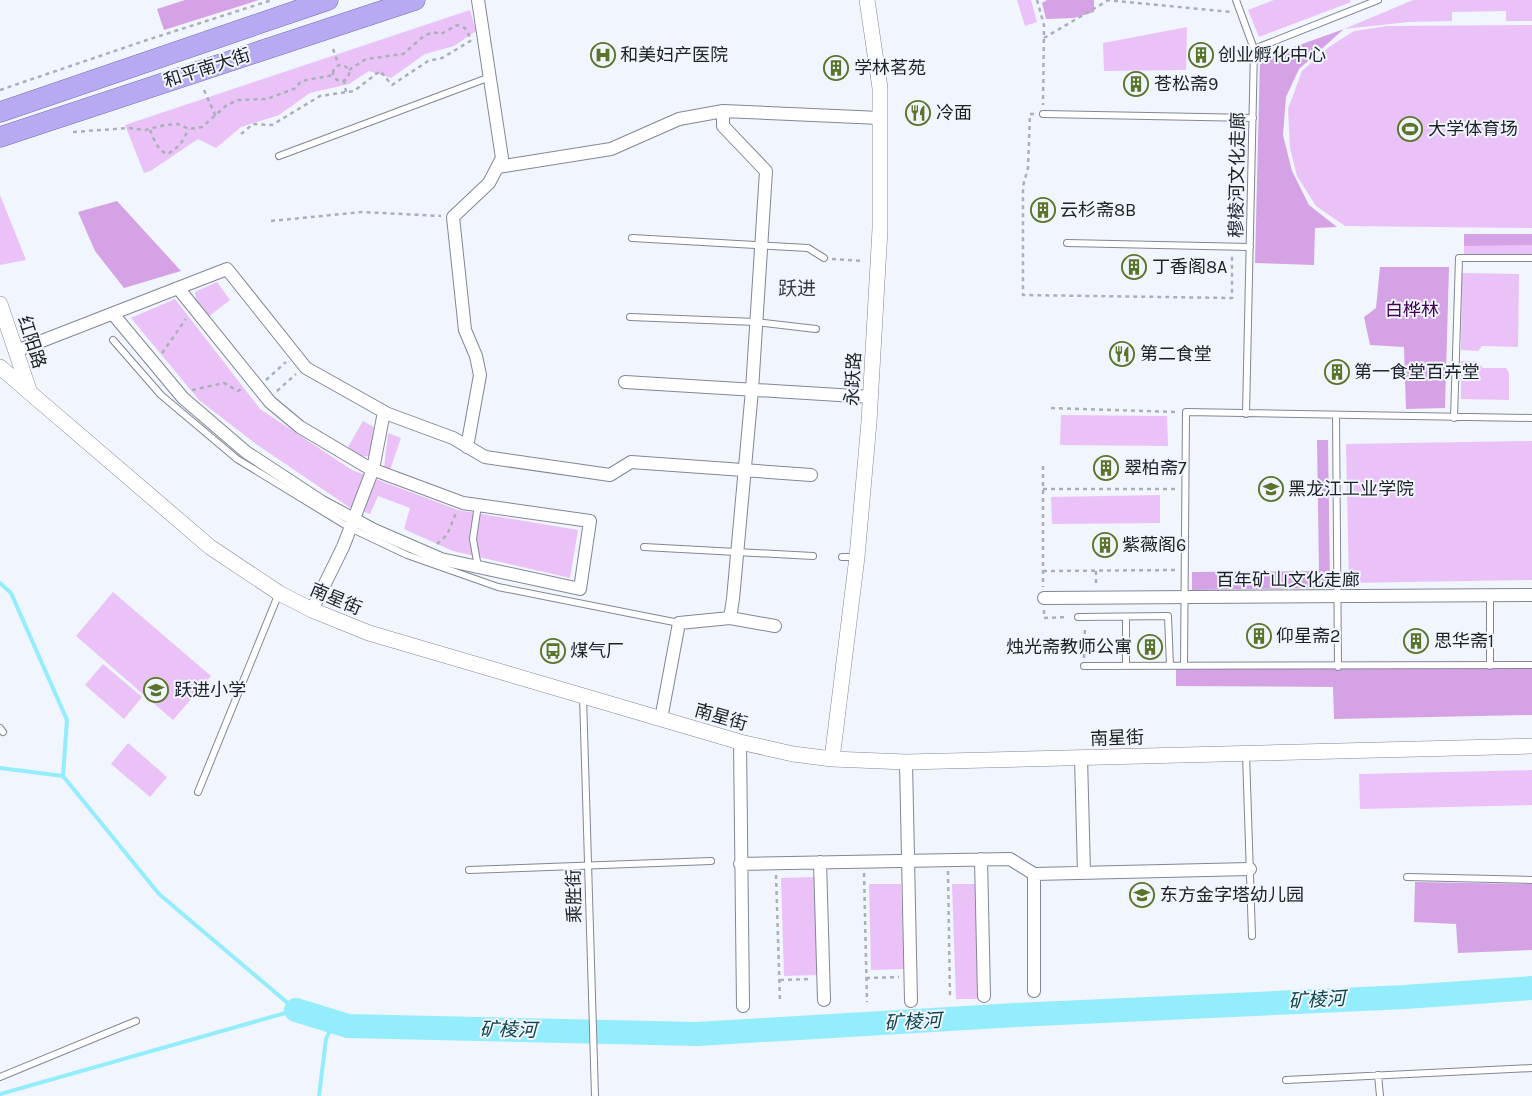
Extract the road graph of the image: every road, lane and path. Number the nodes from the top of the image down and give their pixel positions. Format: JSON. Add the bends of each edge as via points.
{"nodes":[{"id":1,"x":272,"y":0,"type":"edge"},
{"id":2,"x":328,"y":0,"type":"edge"},
{"id":3,"x":415,"y":0,"type":"edge"},
{"id":4,"x":478,"y":0,"type":"edge"},
{"id":5,"x":867,"y":0,"type":"edge"},
{"id":6,"x":1037,"y":0,"type":"edge"},
{"id":7,"x":1236,"y":0,"type":"edge"},
{"id":8,"x":1378,"y":0,"type":"edge"},
{"id":9,"x":1107,"y":1,"type":"edge"},
{"id":10,"x":1241,"y":12,"type":"junction"},
{"id":11,"x":484,"y":33,"type":"junction"},
{"id":12,"x":1044,"y":38,"type":"junction"},
{"id":13,"x":472,"y":40,"type":"junction"},
{"id":14,"x":333,"y":49,"type":"dead end"},
{"id":15,"x":1254,"y":49,"type":"junction"},
{"id":16,"x":339,"y":66,"type":"junction"},
{"id":17,"x":348,"y":70,"type":"junction"},
{"id":18,"x":334,"y":75,"type":"junction"},
{"id":19,"x":490,"y":77,"type":"junction"},
{"id":20,"x":344,"y":80,"type":"junction"},
{"id":21,"x":0,"y":90,"type":"edge"},
{"id":22,"x":204,"y":90,"type":"dead end"},
{"id":23,"x":346,"y":92,"type":"junction"},
{"id":24,"x":723,"y":111,"type":"junction"},
{"id":25,"x":0,"y":112,"type":"edge"},
{"id":26,"x":1043,"y":114,"type":"joint"},
{"id":27,"x":216,"y":117,"type":"junction"},
{"id":28,"x":880,"y":118,"type":"junction"},
{"id":29,"x":1253,"y":118,"type":"junction"},
{"id":30,"x":150,"y":129,"type":"junction"},
{"id":31,"x":189,"y":129,"type":"junction"},
{"id":32,"x":73,"y":132,"type":"dead end"},
{"id":33,"x":241,"y":134,"type":"dead end"},
{"id":34,"x":0,"y":138,"type":"edge"},
{"id":35,"x":280,"y":156,"type":"dead end"},
{"id":36,"x":498,"y":167,"type":"junction"},
{"id":37,"x":453,"y":217,"type":"junction"},
{"id":38,"x":271,"y":221,"type":"dead end"},
{"id":39,"x":632,"y":238,"type":"dead end"},
{"id":40,"x":1067,"y":243,"type":"dead end"},
{"id":41,"x":760,"y":245,"type":"junction"},
{"id":42,"x":1250,"y":247,"type":"junction"},
{"id":43,"x":824,"y":258,"type":"joint"},
{"id":44,"x":1532,"y":258,"type":"edge"},
{"id":45,"x":878,"y":262,"type":"junction"},
{"id":46,"x":178,"y":288,"type":"junction"},
{"id":47,"x":0,"y":304,"type":"edge"},
{"id":48,"x":194,"y":307,"type":"junction"},
{"id":49,"x":113,"y":314,"type":"junction"},
{"id":50,"x":630,"y":318,"type":"dead end"},
{"id":51,"x":756,"y":322,"type":"junction"},
{"id":52,"x":816,"y":329,"type":"dead end"},
{"id":53,"x":113,"y":340,"type":"dead end"},
{"id":54,"x":16,"y":352,"type":"junction"},
{"id":55,"x":289,"y":359,"type":"dead end"},
{"id":56,"x":154,"y":363,"type":"junction"},
{"id":57,"x":0,"y":367,"type":"edge"},
{"id":58,"x":298,"y":372,"type":"dead end"},
{"id":59,"x":625,"y":382,"type":"dead end"},
{"id":60,"x":256,"y":386,"type":"junction"},
{"id":61,"x":752,"y":390,"type":"junction"},
{"id":62,"x":29,"y":391,"type":"junction"},
{"id":63,"x":178,"y":391,"type":"junction"},
{"id":64,"x":871,"y":397,"type":"junction"},
{"id":65,"x":268,"y":399,"type":"junction"},
{"id":66,"x":1051,"y":408,"type":"dead end"},
{"id":67,"x":384,"y":412,"type":"junction"},
{"id":68,"x":1186,"y":412,"type":"junction"},
{"id":69,"x":1246,"y":414,"type":"junction"},
{"id":70,"x":1336,"y":416,"type":"junction"},
{"id":71,"x":1454,"y":418,"type":"junction"},
{"id":72,"x":1532,"y":418,"type":"edge"},
{"id":73,"x":467,"y":447,"type":"junction"},
{"id":74,"x":1043,"y":466,"type":"dead end"},
{"id":75,"x":373,"y":470,"type":"junction"},
{"id":76,"x":745,"y":470,"type":"junction"},
{"id":77,"x":811,"y":475,"type":"dead end"},
{"id":78,"x":1043,"y":489,"type":"junction"},
{"id":79,"x":1185,"y":489,"type":"junction"},
{"id":80,"x":463,"y":503,"type":"junction"},
{"id":81,"x":478,"y":506,"type":"junction"},
{"id":82,"x":352,"y":524,"type":"junction"},
{"id":83,"x":644,"y":547,"type":"dead end"},
{"id":84,"x":738,"y":552,"type":"junction"},
{"id":85,"x":427,"y":553,"type":"junction"},
{"id":86,"x":813,"y":556,"type":"dead end"},
{"id":87,"x":842,"y":557,"type":"dead end"},
{"id":88,"x":857,"y":557,"type":"junction"},
{"id":89,"x":478,"y":567,"type":"junction"},
{"id":90,"x":1184,"y":570,"type":"junction"},
{"id":91,"x":1043,"y":571,"type":"junction"},
{"id":92,"x":1096,"y":571,"type":"junction"},
{"id":93,"x":1096,"y":582,"type":"dead end"},
{"id":94,"x":1043,"y":583,"type":"dead end"},
{"id":95,"x":580,"y":589,"type":"junction"},
{"id":96,"x":279,"y":593,"type":"junction"},
{"id":97,"x":1490,"y":595,"type":"junction"},
{"id":98,"x":1532,"y":595,"type":"edge"},
{"id":99,"x":1337,"y":597,"type":"junction"},
{"id":100,"x":1044,"y":598,"type":"dead end"},
{"id":101,"x":1183,"y":598,"type":"junction"},
{"id":102,"x":588,"y":604,"type":"junction"},
{"id":103,"x":312,"y":610,"type":"junction"},
{"id":104,"x":1081,"y":617,"type":"joint"},
{"id":105,"x":1126,"y":617,"type":"junction"},
{"id":106,"x":730,"y":618,"type":"junction"},
{"id":107,"x":1044,"y":618,"type":"dead end"},
{"id":108,"x":1065,"y":618,"type":"dead end"},
{"id":109,"x":679,"y":623,"type":"junction"},
{"id":110,"x":776,"y":626,"type":"dead end"},
{"id":111,"x":1532,"y":665,"type":"edge"},
{"id":112,"x":1084,"y":666,"type":"joint"},
{"id":113,"x":1126,"y":666,"type":"junction"},
{"id":114,"x":1170,"y":666,"type":"junction"},
{"id":115,"x":1184,"y":666,"type":"junction"},
{"id":116,"x":1490,"y":666,"type":"junction"},
{"id":117,"x":1338,"y":667,"type":"junction"},
{"id":118,"x":583,"y":696,"type":"junction"},
{"id":119,"x":661,"y":719,"type":"junction"},
{"id":120,"x":740,"y":742,"type":"junction"},
{"id":121,"x":1532,"y":746,"type":"edge"},
{"id":122,"x":1246,"y":752,"type":"junction"},
{"id":123,"x":1081,"y":757,"type":"junction"},
{"id":124,"x":832,"y":759,"type":"junction"},
{"id":125,"x":906,"y":762,"type":"junction"},
{"id":126,"x":198,"y":792,"type":"dead end"},
{"id":127,"x":981,"y":859,"type":"junction"},
{"id":128,"x":947,"y":860,"type":"junction"},
{"id":129,"x":711,"y":861,"type":"dead end"},
{"id":130,"x":908,"y":861,"type":"junction"},
{"id":131,"x":820,"y":862,"type":"junction"},
{"id":132,"x":863,"y":862,"type":"junction"},
{"id":133,"x":776,"y":863,"type":"junction"},
{"id":134,"x":740,"y":864,"type":"junction"},
{"id":135,"x":589,"y":865,"type":"junction"},
{"id":136,"x":1250,"y":869,"type":"junction"},
{"id":137,"x":470,"y":870,"type":"dead end"},
{"id":138,"x":1084,"y":873,"type":"junction"},
{"id":139,"x":1034,"y":874,"type":"junction"},
{"id":140,"x":1407,"y":877,"type":"dead end"},
{"id":141,"x":1532,"y":880,"type":"edge"},
{"id":142,"x":1252,"y":936,"type":"dead end"},
{"id":143,"x":910,"y":977,"type":"junction"},
{"id":144,"x":823,"y":978,"type":"junction"},
{"id":145,"x":866,"y":978,"type":"junction"},
{"id":146,"x":780,"y":980,"type":"junction"},
{"id":147,"x":1034,"y":992,"type":"dead end"},
{"id":148,"x":984,"y":996,"type":"dead end"},
{"id":149,"x":950,"y":999,"type":"dead end"},
{"id":150,"x":824,"y":1000,"type":"dead end"},
{"id":151,"x":911,"y":1001,"type":"dead end"},
{"id":152,"x":780,"y":1002,"type":"dead end"},
{"id":153,"x":867,"y":1002,"type":"dead end"},
{"id":154,"x":743,"y":1006,"type":"dead end"},
{"id":155,"x":136,"y":1021,"type":"dead end"},
{"id":156,"x":1532,"y":1068,"type":"edge"},
{"id":157,"x":1378,"y":1075,"type":"junction"},
{"id":158,"x":0,"y":1077,"type":"edge"},
{"id":159,"x":1286,"y":1080,"type":"dead end"},
{"id":160,"x":595,"y":1096,"type":"edge"},
{"id":161,"x":1380,"y":1096,"type":"edge"}],
"edges":[{"from":1,"to":21,"type":"path"},
{"from":2,"to":25,"type":"highway","name":"和平南大街"},
{"from":3,"to":34,"type":"highway","name":"和平南大街"},
{"from":4,"to":11,"type":"street"},
{"from":5,"to":28,"type":"street","name":"永跃路","via":[[880,88]]},
{"from":6,"to":12,"type":"path"},
{"from":7,"to":10,"type":"lane","name":"穆棱河文化走廊"},
{"from":8,"to":15,"type":"lane"},
{"from":9,"to":10,"type":"path"},
{"from":9,"to":12,"type":"path"},
{"from":10,"to":15,"type":"lane","name":"穆棱河文化走廊"},
{"from":11,"to":13,"type":"path"},
{"from":11,"to":19,"type":"street"},
{"from":12,"to":26,"type":"path"},
{"from":13,"to":17,"type":"path","via":[[465,28],[457,25],[441,34],[433,32],[424,36],[403,54],[366,59]]},
{"from":13,"to":23,"type":"path","via":[[442,58],[428,61],[392,85],[380,71],[354,91]]},
{"from":14,"to":16,"type":"path"},
{"from":15,"to":29,"type":"lane","name":"穆棱河文化走廊"},
{"from":16,"to":17,"type":"path"},
{"from":16,"to":18,"type":"path"},
{"from":17,"to":20,"type":"path","via":[[348,78]]},
{"from":18,"to":20,"type":"path"},
{"from":18,"to":27,"type":"path","via":[[301,81],[296,88],[267,99],[238,100]]},
{"from":19,"to":35,"type":"lane"},
{"from":19,"to":36,"type":"street","via":[[502,158]]},
{"from":20,"to":23,"type":"path"},
{"from":22,"to":27,"type":"path"},
{"from":23,"to":33,"type":"path","via":[[320,96],[272,125],[253,124]]},
{"from":24,"to":28,"type":"street"},
{"from":24,"to":36,"type":"street","via":[[679,119],[611,149]]},
{"from":24,"to":41,"type":"street","via":[[723,126],[766,171]]},
{"from":26,"to":29,"type":"lane"},
{"from":27,"to":31,"type":"path","via":[[202,127]]},
{"from":28,"to":45,"type":"street","name":"永跃路"},
{"from":29,"to":42,"type":"lane","name":"穆棱河文化走廊"},
{"from":30,"to":31,"type":"path","via":[[178,124]]},
{"from":30,"to":31,"type":"path","via":[[162,153],[168,154],[180,145]]},
{"from":30,"to":32,"type":"path"},
{"from":36,"to":37,"type":"street","via":[[489,183]]},
{"from":37,"to":38,"type":"path","via":[[362,212]]},
{"from":37,"to":73,"type":"street","via":[[465,330],[480,375]]},
{"from":39,"to":41,"type":"lane"},
{"from":40,"to":42,"type":"lane"},
{"from":41,"to":43,"type":"lane","via":[[808,248]]},
{"from":41,"to":51,"type":"street"},
{"from":42,"to":69,"type":"lane","name":"穆棱河文化走廊"},
{"from":43,"to":45,"type":"path"},
{"from":44,"to":71,"type":"lane","via":[[1459,258]]},
{"from":45,"to":64,"type":"street","name":"永跃路"},
{"from":46,"to":48,"type":"street"},
{"from":46,"to":49,"type":"street"},
{"from":46,"to":67,"type":"street","via":[[227,269],[306,368]]},
{"from":47,"to":54,"type":"street","name":"红阳路"},
{"from":48,"to":56,"type":"path"},
{"from":48,"to":60,"type":"street"},
{"from":49,"to":54,"type":"street"},
{"from":49,"to":56,"type":"street"},
{"from":50,"to":51,"type":"lane"},
{"from":51,"to":52,"type":"lane"},
{"from":51,"to":61,"type":"street"},
{"from":53,"to":82,"type":"lane","via":[[161,395],[237,459]]},
{"from":54,"to":62,"type":"street","name":"红阳路"},
{"from":55,"to":60,"type":"path"},
{"from":56,"to":63,"type":"street"},
{"from":57,"to":62,"type":"street","name":"南星街"},
{"from":58,"to":65,"type":"path"},
{"from":59,"to":61,"type":"street"},
{"from":60,"to":63,"type":"path","via":[[238,390],[224,383]]},
{"from":60,"to":65,"type":"street"},
{"from":61,"to":64,"type":"street"},
{"from":61,"to":76,"type":"street"},
{"from":62,"to":96,"type":"street","name":"南星街","via":[[210,547]]},
{"from":63,"to":82,"type":"street","via":[[246,452]]},
{"from":64,"to":88,"type":"street","name":"永跃路"},
{"from":65,"to":75,"type":"street","via":[[300,427]]},
{"from":66,"to":68,"type":"path"},
{"from":67,"to":73,"type":"street","via":[[453,438]]},
{"from":67,"to":75,"type":"street"},
{"from":68,"to":69,"type":"lane"},
{"from":68,"to":79,"type":"lane"},
{"from":69,"to":70,"type":"lane"},
{"from":70,"to":71,"type":"lane"},
{"from":70,"to":99,"type":"lane"},
{"from":71,"to":72,"type":"lane"},
{"from":73,"to":76,"type":"street","via":[[485,458],[610,475],[632,462]]},
{"from":74,"to":78,"type":"path"},
{"from":75,"to":80,"type":"street"},
{"from":75,"to":82,"type":"street"},
{"from":76,"to":77,"type":"street"},
{"from":76,"to":84,"type":"street"},
{"from":78,"to":79,"type":"path"},
{"from":78,"to":91,"type":"path"},
{"from":79,"to":90,"type":"lane"},
{"from":80,"to":81,"type":"street"},
{"from":80,"to":85,"type":"path","via":[[451,520],[447,535]]},
{"from":81,"to":89,"type":"lane","via":[[472,539]]},
{"from":81,"to":95,"type":"street","via":[[590,522]]},
{"from":82,"to":85,"type":"street"},
{"from":82,"to":102,"type":"lane","via":[[407,555],[498,587]]},
{"from":82,"to":103,"type":"street"},
{"from":83,"to":84,"type":"lane"},
{"from":84,"to":86,"type":"lane"},
{"from":84,"to":106,"type":"street"},
{"from":85,"to":89,"type":"street"},
{"from":87,"to":88,"type":"lane"},
{"from":88,"to":124,"type":"street","name":"永跃路"},
{"from":89,"to":95,"type":"street"},
{"from":90,"to":92,"type":"path"},
{"from":90,"to":101,"type":"lane"},
{"from":91,"to":92,"type":"path"},
{"from":91,"to":94,"type":"path"},
{"from":92,"to":93,"type":"path"},
{"from":95,"to":102,"type":"lane"},
{"from":96,"to":103,"type":"street","name":"南星街"},
{"from":96,"to":126,"type":"lane"},
{"from":97,"to":98,"type":"street","name":"百年矿山文化走廊"},
{"from":97,"to":99,"type":"street","name":"百年矿山文化走廊"},
{"from":97,"to":116,"type":"lane"},
{"from":99,"to":101,"type":"street","name":"百年矿山文化走廊"},
{"from":99,"to":117,"type":"lane"},
{"from":100,"to":101,"type":"street","name":"百年矿山文化走廊"},
{"from":101,"to":115,"type":"lane"},
{"from":102,"to":109,"type":"lane"},
{"from":103,"to":118,"type":"street","name":"南星街","via":[[369,633]]},
{"from":104,"to":105,"type":"lane"},
{"from":104,"to":112,"type":"path"},
{"from":105,"to":113,"type":"lane"},
{"from":105,"to":114,"type":"lane","via":[[1168,616]]},
{"from":106,"to":109,"type":"street"},
{"from":106,"to":110,"type":"street"},
{"from":107,"to":108,"type":"path"},
{"from":109,"to":119,"type":"street"},
{"from":111,"to":116,"type":"lane"},
{"from":112,"to":113,"type":"lane"},
{"from":113,"to":114,"type":"lane"},
{"from":114,"to":115,"type":"lane"},
{"from":115,"to":117,"type":"lane"},
{"from":116,"to":117,"type":"lane"},
{"from":118,"to":119,"type":"street","name":"南星街"},
{"from":118,"to":135,"type":"lane","name":"乘胜街"},
{"from":119,"to":120,"type":"street","name":"南星街"},
{"from":120,"to":124,"type":"street","name":"南星街"},
{"from":120,"to":134,"type":"street"},
{"from":121,"to":122,"type":"street","name":"南星街"},
{"from":122,"to":123,"type":"street","name":"南星街"},
{"from":122,"to":136,"type":"lane"},
{"from":123,"to":125,"type":"street","name":"南星街"},
{"from":123,"to":138,"type":"street"},
{"from":124,"to":125,"type":"street","name":"南星街"},
{"from":125,"to":130,"type":"street"},
{"from":127,"to":128,"type":"street"},
{"from":127,"to":139,"type":"street","via":[[1010,859]]},
{"from":127,"to":148,"type":"street"},
{"from":128,"to":130,"type":"street"},
{"from":128,"to":149,"type":"path"},
{"from":129,"to":135,"type":"lane"},
{"from":130,"to":132,"type":"street"},
{"from":130,"to":143,"type":"street"},
{"from":131,"to":132,"type":"street"},
{"from":131,"to":133,"type":"street"},
{"from":131,"to":144,"type":"street"},
{"from":132,"to":145,"type":"path"},
{"from":133,"to":134,"type":"street"},
{"from":133,"to":146,"type":"path"},
{"from":134,"to":154,"type":"street"},
{"from":135,"to":137,"type":"lane"},
{"from":135,"to":160,"type":"lane","name":"乘胜街"},
{"from":136,"to":138,"type":"street"},
{"from":136,"to":142,"type":"lane"},
{"from":138,"to":139,"type":"street"},
{"from":139,"to":147,"type":"street"},
{"from":140,"to":141,"type":"lane"},
{"from":143,"to":145,"type":"path"},
{"from":143,"to":151,"type":"street"},
{"from":144,"to":146,"type":"path"},
{"from":144,"to":150,"type":"street"},
{"from":145,"to":153,"type":"path"},
{"from":146,"to":152,"type":"path"},
{"from":155,"to":158,"type":"lane"},
{"from":156,"to":157,"type":"lane"},
{"from":157,"to":159,"type":"lane"},
{"from":157,"to":161,"type":"lane"}]}
